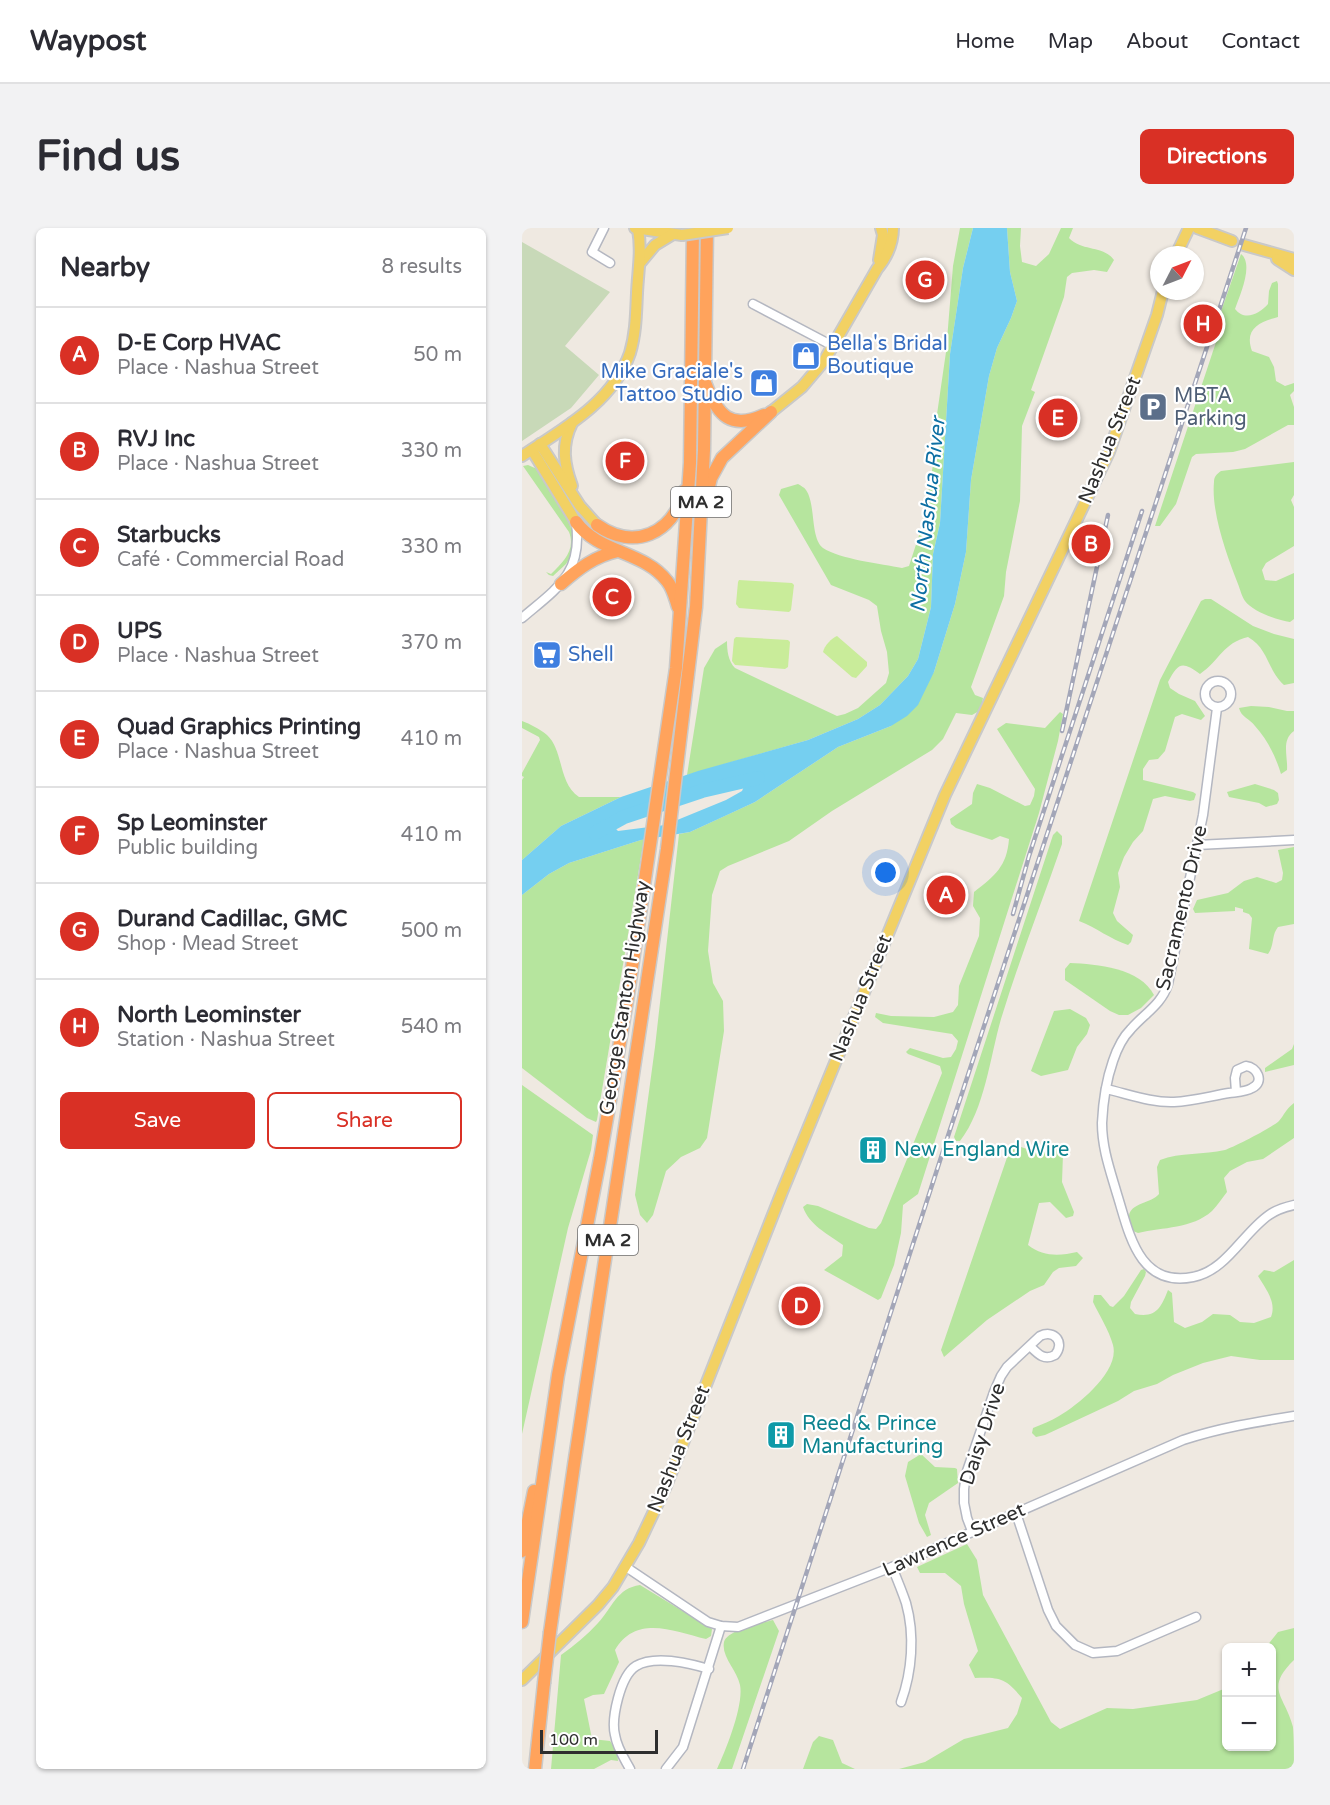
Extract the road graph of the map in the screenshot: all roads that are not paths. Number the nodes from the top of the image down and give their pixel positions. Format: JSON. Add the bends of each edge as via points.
{"nodes":[{"id":1,"x":604,"y":228,"type":"edge"},
{"id":2,"x":637,"y":228,"type":"edge"},
{"id":3,"x":693,"y":228,"type":"edge"},
{"id":4,"x":707,"y":228,"type":"edge"},
{"id":5,"x":729,"y":228,"type":"edge"},
{"id":6,"x":881,"y":228,"type":"edge"},
{"id":7,"x":893,"y":228,"type":"edge"},
{"id":8,"x":1189,"y":228,"type":"edge"},
{"id":9,"x":1197,"y":228,"type":"edge"},
{"id":10,"x":677,"y":234,"type":"junction"},
{"id":11,"x":1232,"y":241,"type":"dead end"},
{"id":12,"x":1244,"y":245,"type":"dead end"},
{"id":13,"x":1180,"y":246,"type":"edge"},
{"id":14,"x":1264,"y":252,"type":"junction"},
{"id":15,"x":1294,"y":260,"type":"edge"},
{"id":16,"x":610,"y":263,"type":"dead end"},
{"id":17,"x":640,"y":263,"type":"junction"},
{"id":18,"x":877,"y":269,"type":"junction"},
{"id":19,"x":1294,"y":270,"type":"edge"},
{"id":20,"x":1161,"y":300,"type":"edge"},
{"id":21,"x":753,"y":304,"type":"dead end"},
{"id":22,"x":833,"y":346,"type":"junction"},
{"id":23,"x":705,"y":380,"type":"junction"},
{"id":24,"x":771,"y":412,"type":"junction"},
{"id":25,"x":573,"y":421,"type":"junction"},
{"id":26,"x":536,"y":447,"type":"junction"},
{"id":27,"x":522,"y":456,"type":"edge"},
{"id":28,"x":690,"y":463,"type":"junction"},
{"id":29,"x":580,"y":506,"type":"junction"},
{"id":30,"x":701,"y":517,"type":"junction"},
{"id":31,"x":576,"y":522,"type":"junction"},
{"id":32,"x":597,"y":525,"type":"joint"},
{"id":33,"x":618,"y":551,"type":"junction"},
{"id":34,"x":561,"y":584,"type":"junction"},
{"id":35,"x":680,"y":617,"type":"junction"},
{"id":36,"x":522,"y":618,"type":"edge"},
{"id":37,"x":1217,"y":708,"type":"dead end"},
{"id":38,"x":1294,"y":840,"type":"edge"},
{"id":39,"x":1197,"y":845,"type":"junction"},
{"id":40,"x":1106,"y":1089,"type":"junction"},
{"id":41,"x":1236,"y":1092,"type":"dead end"},
{"id":42,"x":1294,"y":1205,"type":"edge"},
{"id":43,"x":1030,"y":1346,"type":"dead end"},
{"id":44,"x":555,"y":1396,"type":"junction"},
{"id":45,"x":1294,"y":1416,"type":"edge"},
{"id":46,"x":1016,"y":1513,"type":"junction"},
{"id":47,"x":972,"y":1531,"type":"junction"},
{"id":48,"x":522,"y":1551,"type":"edge"},
{"id":49,"x":626,"y":1567,"type":"junction"},
{"id":50,"x":892,"y":1567,"type":"junction"},
{"id":51,"x":1196,"y":1617,"type":"dead end"},
{"id":52,"x":522,"y":1622,"type":"edge"},
{"id":53,"x":721,"y":1626,"type":"junction"},
{"id":54,"x":709,"y":1669,"type":"junction"},
{"id":55,"x":522,"y":1680,"type":"edge"},
{"id":56,"x":901,"y":1702,"type":"dead end"},
{"id":57,"x":535,"y":1769,"type":"edge"},
{"id":58,"x":630,"y":1769,"type":"edge"},
{"id":59,"x":666,"y":1769,"type":"edge"}],
"edges":[{"from":1,"to":16,"type":"street","via":[[592,252]]},
{"from":2,"to":10,"type":"main road"},
{"from":2,"to":17,"type":"main road"},
{"from":3,"to":28,"type":"highway","name":"George Stanton Highway","number":"MA 2"},
{"from":4,"to":23,"type":"highway","name":"George Stanton Highway","number":"MA 2"},
{"from":5,"to":10,"type":"main road","bridge":true},
{"from":6,"to":18,"type":"main road"},
{"from":7,"to":18,"type":"main road","via":[[893,240]]},
{"from":8,"to":13,"type":"main road"},
{"from":9,"to":11,"type":"main road"},
{"from":10,"to":17,"type":"main road","via":[[657,244]]},
{"from":12,"to":14,"type":"main road"},
{"from":14,"to":15,"type":"main road"},
{"from":14,"to":19,"type":"main road"},
{"from":17,"to":25,"type":"main road","via":[[629,355],[605,395]]},
{"from":18,"to":22,"type":"main road"},
{"from":20,"to":49,"type":"main road","name":"Nashua Street","via":[[1108,452],[945,795],[666,1486]]},
{"from":21,"to":22,"type":"street"},
{"from":22,"to":24,"type":"main road","via":[[810,379]]},
{"from":23,"to":24,"type":"highway","via":[[717,407],[730,419],[747,421]]},
{"from":23,"to":30,"type":"highway","name":"George Stanton Highway","number":"MA 2"},
{"from":24,"to":30,"type":"highway","via":[[722,458],[711,478]]},
{"from":25,"to":26,"type":"main road"},
{"from":25,"to":29,"type":"main road","via":[[564,453]]},
{"from":26,"to":27,"type":"main road"},
{"from":26,"to":29,"type":"main road"},
{"from":26,"to":31,"type":"main road"},
{"from":28,"to":32,"type":"highway","via":[[678,507],[655,532],[637,538],[617,536]]},
{"from":28,"to":35,"type":"highway","name":"George Stanton Highway","number":"MA 2"},
{"from":29,"to":32,"type":"main road"},
{"from":30,"to":57,"type":"highway","name":"George Stanton Highway","number":"MA 2","bridge":true,"via":[[696,607],[677,774],[550,1632]]},
{"from":31,"to":33,"type":"highway","via":[[594,539]]},
{"from":31,"to":34,"type":"street","via":[[577,554]]},
{"from":33,"to":34,"type":"highway","via":[[596,558]]},
{"from":33,"to":35,"type":"highway","via":[[664,577]]},
{"from":34,"to":36,"type":"street"},
{"from":35,"to":44,"type":"highway","name":"George Stanton Highway","number":"MA 2","via":[[628,995]]},
{"from":37,"to":39,"type":"street","name":"Sacramento Drive"},
{"from":38,"to":39,"type":"street"},
{"from":39,"to":40,"type":"street","name":"Sacramento Drive","via":[[1166,990],[1121,1042]]},
{"from":40,"to":41,"type":"street","via":[[1166,1102]]},
{"from":40,"to":42,"type":"street","name":"Sacramento Drive","via":[[1102,1123],[1106,1157],[1131,1242],[1141,1259],[1155,1271],[1180,1278],[1205,1274],[1271,1213]]},
{"from":43,"to":47,"type":"street","name":"Daisy Drive","via":[[1007,1367],[997,1384],[966,1474],[964,1503]]},
{"from":44,"to":48,"type":"highway"},
{"from":44,"to":52,"type":"highway","name":"George Stanton Highway","number":"MA 2"},
{"from":45,"to":46,"type":"street","name":"Lawrence Street","via":[[1183,1440]]},
{"from":46,"to":47,"type":"street","name":"Lawrence Street"},
{"from":46,"to":51,"type":"street","via":[[1048,1610],[1075,1645],[1104,1653],[1117,1651]]},
{"from":47,"to":50,"type":"street","name":"Lawrence Street"},
{"from":49,"to":53,"type":"street","via":[[699,1617]]},
{"from":49,"to":55,"type":"main road","name":"Nashua Street","via":[[598,1605]]},
{"from":50,"to":53,"type":"street","name":"Lawrence Street","via":[[746,1625]]},
{"from":50,"to":56,"type":"street","via":[[910,1623],[910,1665]]},
{"from":53,"to":54,"type":"street"},
{"from":54,"to":58,"type":"street","via":[[686,1662],[660,1662],[641,1664],[631,1670],[622,1684],[614,1733]]},
{"from":54,"to":59,"type":"street","via":[[683,1747]]}]}
